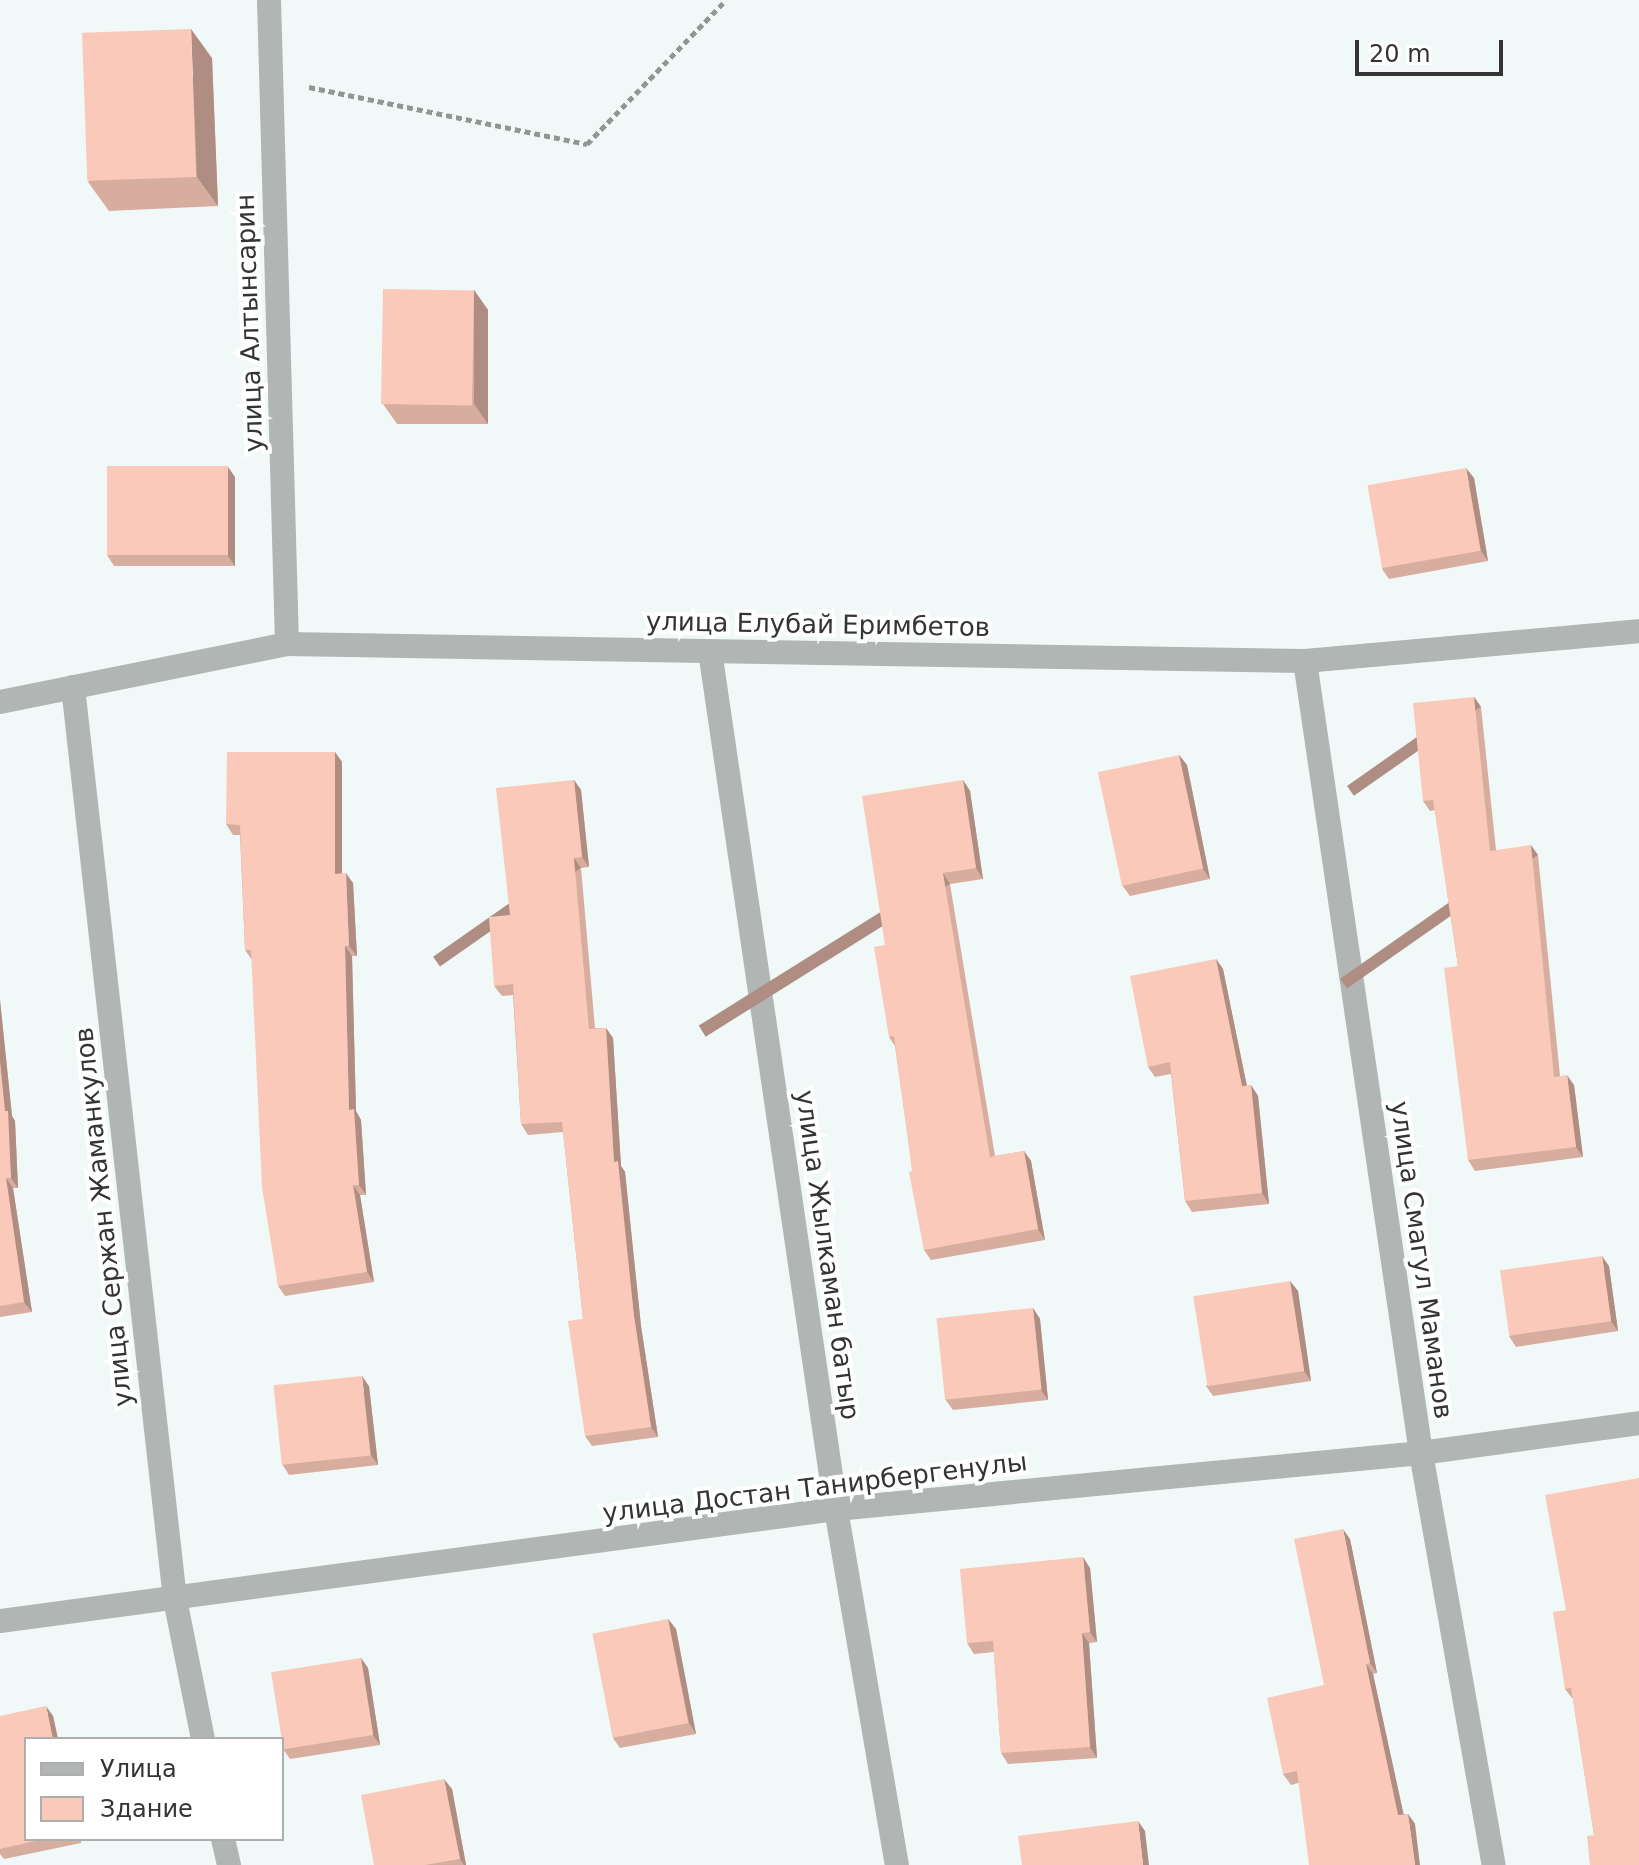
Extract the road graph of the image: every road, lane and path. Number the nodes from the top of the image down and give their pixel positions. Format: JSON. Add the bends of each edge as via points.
{"nodes":[{"id":1,"x":269,"y":0,"type":"edge"},
{"id":2,"x":726,"y":0,"type":"edge"},
{"id":3,"x":271,"y":80,"type":"junction"},
{"id":4,"x":1639,"y":631,"type":"edge"},
{"id":5,"x":287,"y":644,"type":"junction"},
{"id":6,"x":710,"y":651,"type":"junction"},
{"id":7,"x":1305,"y":661,"type":"junction"},
{"id":8,"x":73,"y":687,"type":"junction"},
{"id":9,"x":0,"y":702,"type":"edge"},
{"id":10,"x":1639,"y":1423,"type":"edge"},
{"id":11,"x":1421,"y":1453,"type":"junction"},
{"id":12,"x":836,"y":1509,"type":"junction"},
{"id":13,"x":175,"y":1599,"type":"junction"},
{"id":14,"x":0,"y":1621,"type":"edge"},
{"id":15,"x":203,"y":1737,"type":"edge"},
{"id":16,"x":223,"y":1841,"type":"edge"},
{"id":17,"x":229,"y":1865,"type":"edge"},
{"id":18,"x":897,"y":1865,"type":"edge"},
{"id":19,"x":1494,"y":1865,"type":"edge"}],
"edges":[{"from":1,"to":3,"type":"street","name":"улица Алтынсарин"},
{"from":2,"to":3,"type":"path","via":[[587,144]]},
{"from":3,"to":5,"type":"street","name":"улица Алтынсарин"},
{"from":4,"to":7,"type":"street","name":"улица Елубай Еримбетов"},
{"from":5,"to":6,"type":"street","name":"улица Елубай Еримбетов"},
{"from":5,"to":8,"type":"street","name":"улица Елубай Еримбетов"},
{"from":6,"to":7,"type":"street","name":"улица Елубай Еримбетов"},
{"from":6,"to":12,"type":"street","name":"улица Жылкаман батыр"},
{"from":7,"to":11,"type":"street","name":"улица Смагул Маманов"},
{"from":8,"to":9,"type":"street","name":"улица Елубай Еримбетов"},
{"from":8,"to":13,"type":"street","name":"улица Сержан Жаманкулов"},
{"from":10,"to":11,"type":"street","name":"улица Достан Танирбергенулы"},
{"from":11,"to":12,"type":"street","name":"улица Достан Танирбергенулы"},
{"from":11,"to":19,"type":"street","name":"улица Смагул Маманов"},
{"from":12,"to":13,"type":"street","name":"улица Достан Танирбергенулы"},
{"from":12,"to":18,"type":"street","name":"улица Жылкаман батыр"},
{"from":13,"to":14,"type":"street","name":"улица Достан Танирбергенулы"},
{"from":13,"to":15,"type":"street","name":"улица Сержан Жаманкулов"},
{"from":16,"to":17,"type":"street"}]}
